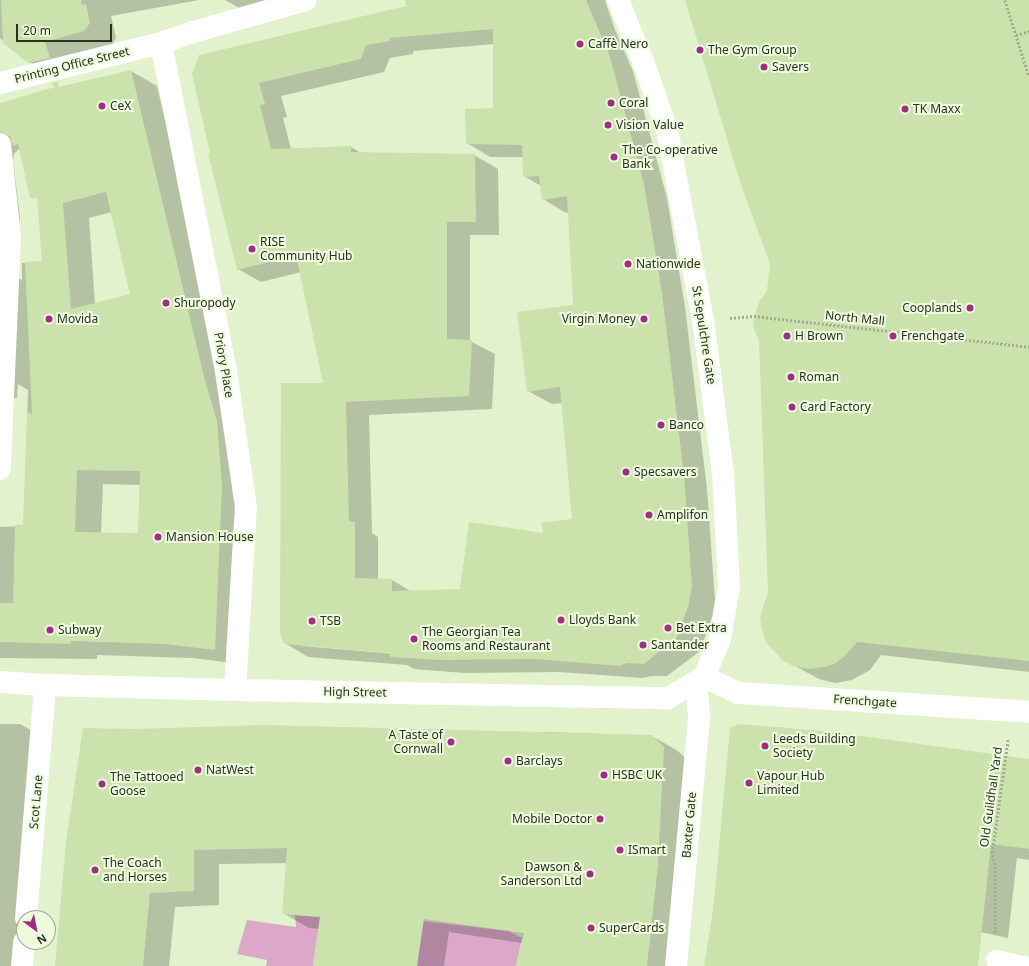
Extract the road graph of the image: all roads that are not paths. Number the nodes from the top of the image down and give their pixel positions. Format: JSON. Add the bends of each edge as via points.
{"nodes":[{"id":1,"x":306,"y":0,"type":"edge"},
{"id":2,"x":618,"y":0,"type":"edge"},
{"id":3,"x":160,"y":43,"type":"junction"},
{"id":4,"x":0,"y":83,"type":"edge"},
{"id":5,"x":0,"y":144,"type":"edge"},
{"id":6,"x":0,"y":469,"type":"edge"},
{"id":7,"x":700,"y":680,"type":"junction"},
{"id":8,"x":0,"y":682,"type":"edge"},
{"id":9,"x":45,"y":685,"type":"junction"},
{"id":10,"x":235,"y":690,"type":"junction"},
{"id":11,"x":1020,"y":711,"type":"edge"},
{"id":12,"x":27,"y":910,"type":"edge"},
{"id":13,"x":23,"y":950,"type":"edge"},
{"id":14,"x":995,"y":959,"type":"road end"},
{"id":15,"x":22,"y":966,"type":"edge"},
{"id":16,"x":676,"y":966,"type":"edge"},
{"id":17,"x":1027,"y":966,"type":"edge"}],
"edges":[{"from":1,"to":3,"type":"street","name":"Printing Office Street"},
{"from":2,"to":7,"type":"street","name":"St Sepulchre Gate","via":[[646,68],[667,130],[703,320],[723,473],[729,586],[720,639]]},
{"from":3,"to":4,"type":"street","name":"Printing Office Street"},
{"from":3,"to":10,"type":"street","name":"Priory Place","via":[[226,371],[246,507]]},
{"from":5,"to":6,"type":"street","via":[[10,236]]},
{"from":7,"to":10,"type":"street","name":"High Street","via":[[668,698]]},
{"from":7,"to":11,"type":"street","name":"Frenchgate","via":[[738,693]]},
{"from":7,"to":16,"type":"street","name":"Baxter Gate","via":[[699,716]]},
{"from":8,"to":9,"type":"street","name":"High Street"},
{"from":9,"to":10,"type":"street","name":"High Street"},
{"from":9,"to":12,"type":"street","name":"Scot Lane"},
{"from":13,"to":15,"type":"street"},
{"from":14,"to":17,"type":"lane"}]}
